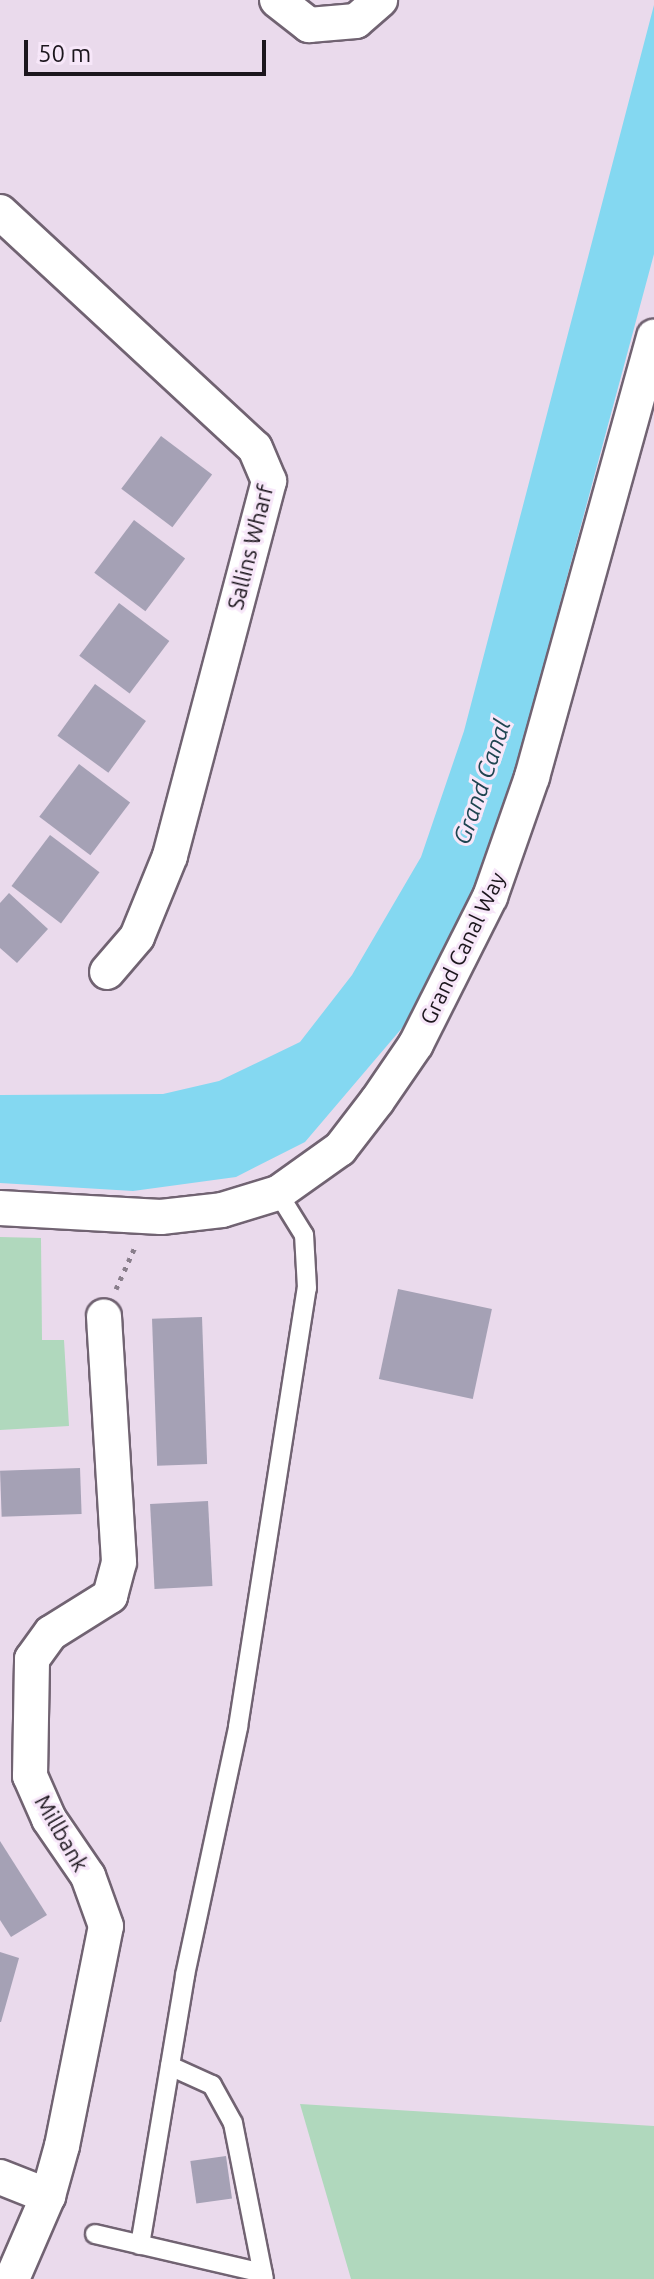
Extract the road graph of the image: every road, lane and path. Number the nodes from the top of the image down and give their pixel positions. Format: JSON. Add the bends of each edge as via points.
{"nodes":[{"id":1,"x":277,"y":0,"type":"edge"},
{"id":2,"x":380,"y":0,"type":"edge"},
{"id":3,"x":0,"y":212,"type":"edge"},
{"id":4,"x":654,"y":337,"type":"edge"},
{"id":5,"x":107,"y":972,"type":"dead end"},
{"id":6,"x":278,"y":1193,"type":"junction"},
{"id":7,"x":0,"y":1208,"type":"edge"},
{"id":8,"x":128,"y":1216,"type":"junction"},
{"id":9,"x":104,"y":1316,"type":"joint"},
{"id":10,"x":170,"y":2066,"type":"junction"},
{"id":11,"x":0,"y":2177,"type":"edge"},
{"id":12,"x":48,"y":2196,"type":"junction"},
{"id":13,"x":95,"y":2234,"type":"dead end"},
{"id":14,"x":140,"y":2245,"type":"junction"},
{"id":15,"x":264,"y":2276,"type":"edge"},
{"id":16,"x":12,"y":2279,"type":"edge"}],
"edges":[{"from":1,"to":2,"type":"street","via":[[309,25],[356,21]]},
{"from":3,"to":5,"type":"street","name":"Sallins Wharf","via":[[255,448],[269,481],[170,856],[137,937]]},
{"from":4,"to":6,"type":"street","name":"Grand Canal Way","via":[[532,777],[490,897],[416,1044],[377,1101],[340,1149]]},
{"from":6,"to":8,"type":"street","name":"Grand Canal Way","via":[[222,1210]]},
{"from":6,"to":10,"type":"lane","via":[[304,1235],[307,1288],[238,1727]]},
{"from":7,"to":8,"type":"street","name":"Grand Canal Way"},
{"from":8,"to":9,"type":"path","via":[[137,1244]]},
{"from":9,"to":12,"type":"street","name":"Millbank","via":[[119,1562],[110,1596],[51,1633],[32,1659],[30,1776],[49,1819],[88,1876],[106,1926]]},
{"from":10,"to":14,"type":"lane"},
{"from":10,"to":15,"type":"lane","via":[[212,2085],[233,2123]]},
{"from":11,"to":12,"type":"street"},
{"from":12,"to":16,"type":"street","name":"Millbank"},
{"from":13,"to":14,"type":"lane"},
{"from":14,"to":15,"type":"lane"}]}
